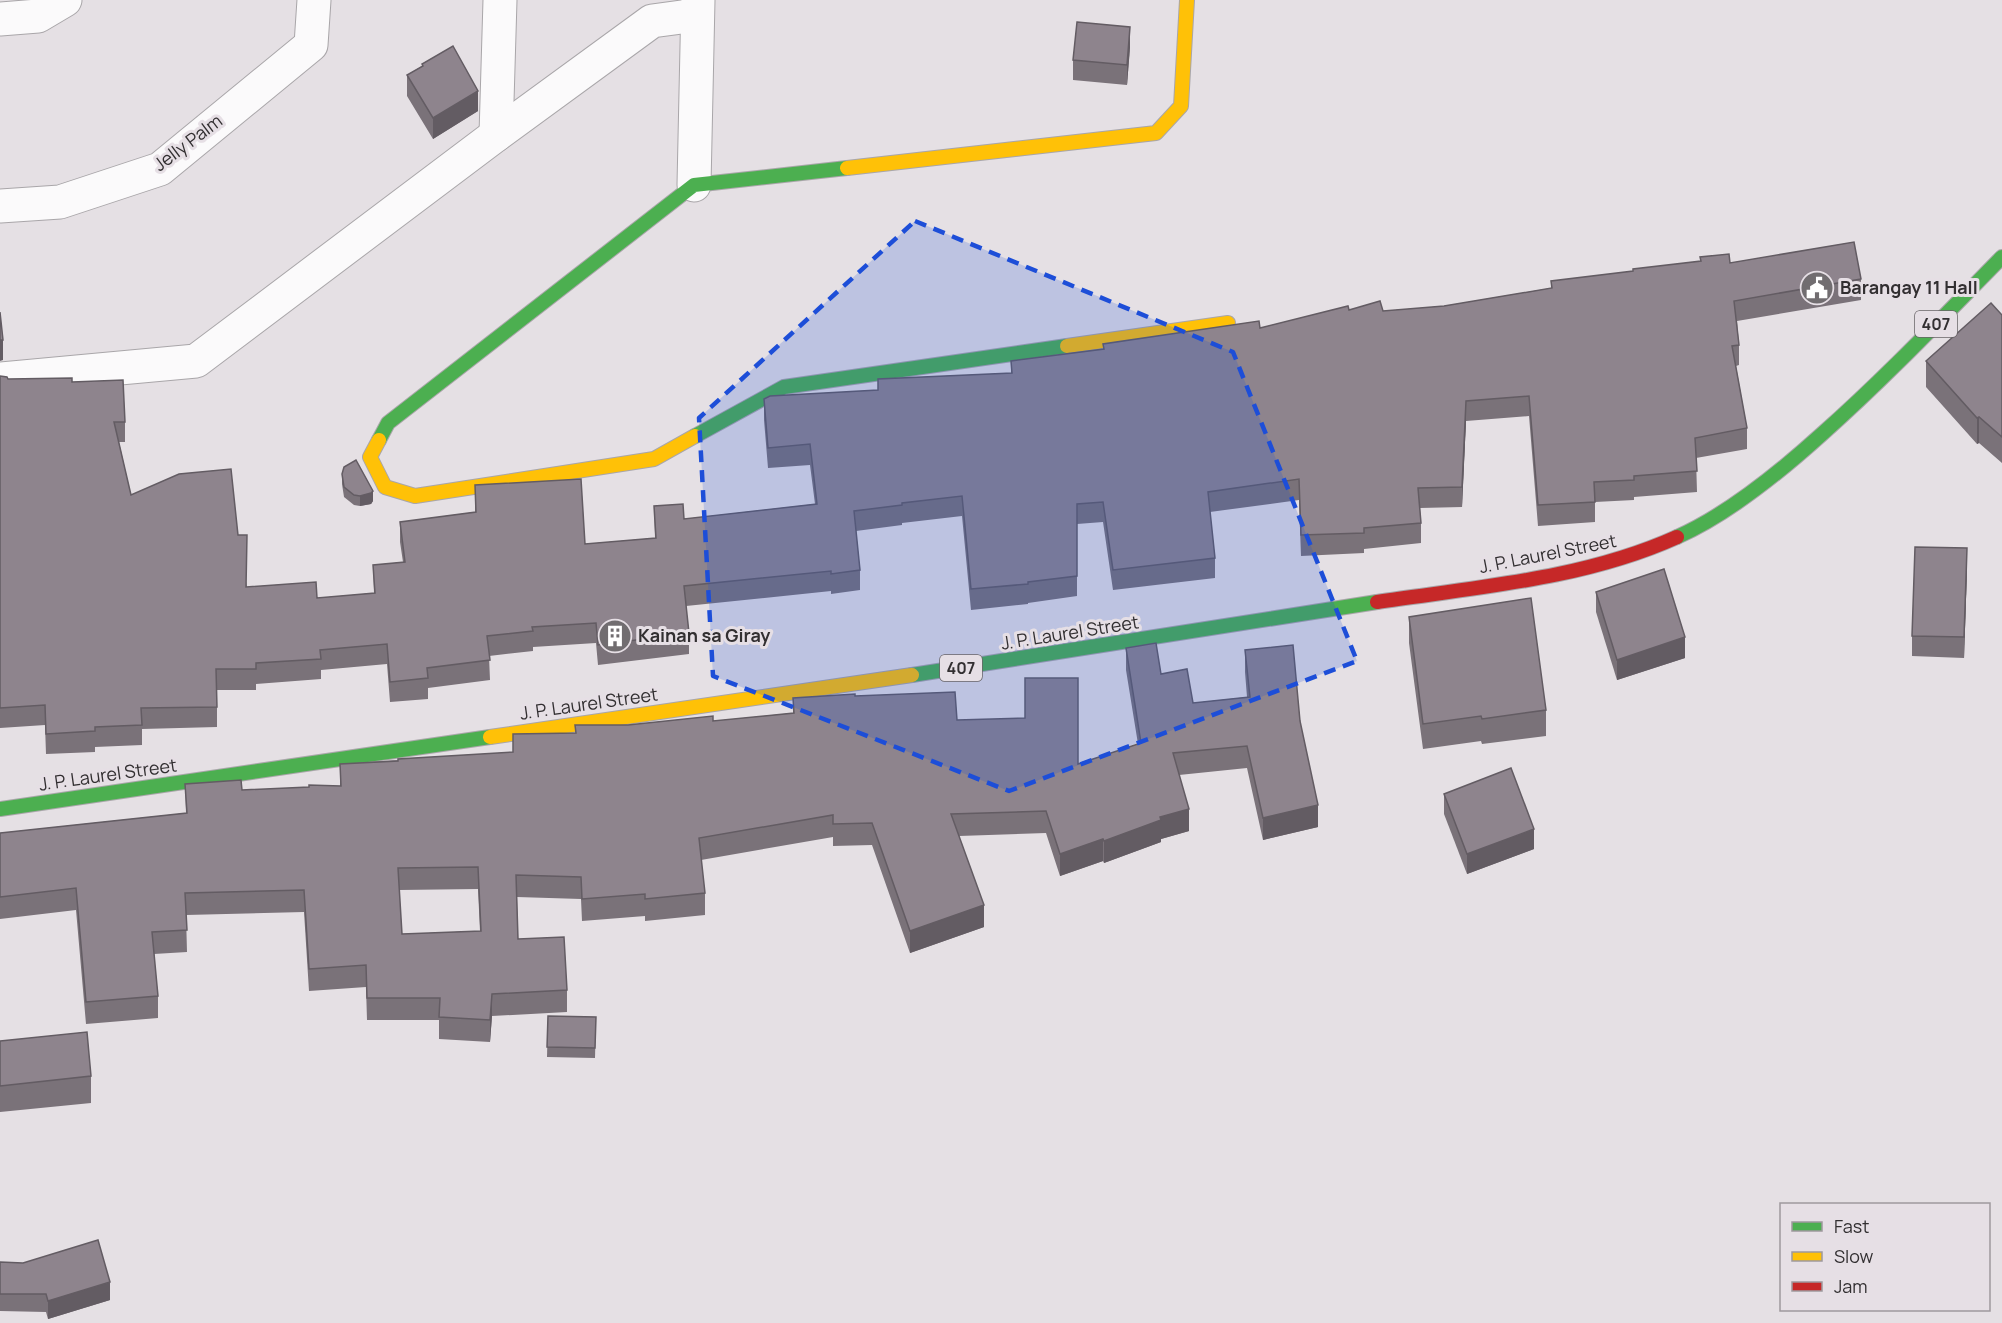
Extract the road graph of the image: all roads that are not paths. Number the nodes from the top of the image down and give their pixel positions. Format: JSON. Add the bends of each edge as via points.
{"nodes":[{"id":1,"x":65,"y":0,"type":"edge"},
{"id":2,"x":314,"y":0,"type":"edge"},
{"id":3,"x":500,"y":0,"type":"edge"},
{"id":4,"x":1187,"y":0,"type":"edge"},
{"id":5,"x":697,"y":8,"type":"edge"},
{"id":6,"x":0,"y":19,"type":"edge"},
{"id":7,"x":496,"y":135,"type":"junction"},
{"id":8,"x":694,"y":184,"type":"junction"},
{"id":9,"x":0,"y":206,"type":"edge"},
{"id":10,"x":2002,"y":257,"type":"edge"},
{"id":11,"x":1228,"y":323,"type":"edge"},
{"id":12,"x":0,"y":379,"type":"edge"},
{"id":13,"x":0,"y":809,"type":"edge"}],
"edges":[{"from":1,"to":6,"type":"street","via":[[38,16]]},
{"from":2,"to":9,"type":"street","name":"Jelly Palm","via":[[311,45],[160,169],[60,202]]},
{"from":3,"to":7,"type":"street"},
{"from":4,"to":8,"type":"main road","via":[[1181,106],[1156,133]]},
{"from":5,"to":7,"type":"street","via":[[652,21]]},
{"from":5,"to":8,"type":"street"},
{"from":7,"to":12,"type":"street","via":[[196,361]]},
{"from":8,"to":11,"type":"main road","via":[[388,423],[370,457],[385,487],[416,496],[654,459],[784,387]]},
{"from":10,"to":13,"type":"main road","name":"J. P. Laurel Street","number":"407","via":[[1869,392],[1776,475],[1695,529],[1648,550],[1598,565],[957,669]]}]}
